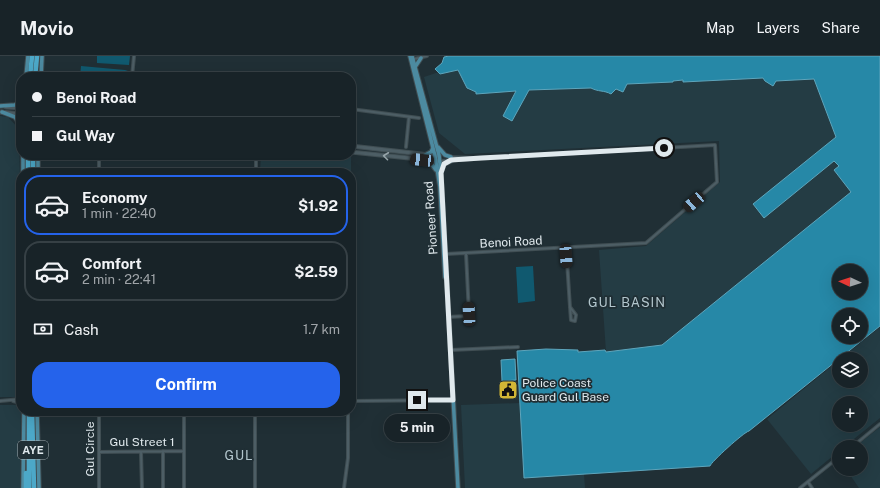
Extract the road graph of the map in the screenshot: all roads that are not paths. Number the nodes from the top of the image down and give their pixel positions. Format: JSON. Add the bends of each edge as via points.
{"nodes":[{"id":1,"x":28,"y":56,"type":"edge"},
{"id":2,"x":32,"y":56,"type":"edge"},
{"id":3,"x":37,"y":56,"type":"edge"},
{"id":4,"x":42,"y":56,"type":"edge"},
{"id":5,"x":134,"y":56,"type":"edge"},
{"id":6,"x":427,"y":56,"type":"edge"},
{"id":7,"x":412,"y":58,"type":"edge"},
{"id":8,"x":421,"y":58,"type":"junction"},
{"id":9,"x":415,"y":66,"type":"junction"},
{"id":10,"x":26,"y":72,"type":"edge"},
{"id":11,"x":30,"y":72,"type":"edge"},
{"id":12,"x":35,"y":72,"type":"edge"},
{"id":13,"x":41,"y":72,"type":"edge"},
{"id":14,"x":132,"y":72,"type":"edge"},
{"id":15,"x":415,"y":73,"type":"junction"},
{"id":16,"x":16,"y":105,"type":"edge"},
{"id":17,"x":0,"y":106,"type":"edge"},
{"id":18,"x":16,"y":108,"type":"edge"},
{"id":19,"x":356,"y":111,"type":"edge"},
{"id":20,"x":1,"y":112,"type":"edge"},
{"id":21,"x":16,"y":114,"type":"edge"},
{"id":22,"x":409,"y":116,"type":"junction"},
{"id":23,"x":16,"y":118,"type":"edge"},
{"id":24,"x":418,"y":118,"type":"dead end"},
{"id":25,"x":435,"y":146,"type":"junction"},
{"id":26,"x":356,"y":147,"type":"edge"},
{"id":27,"x":406,"y":147,"type":"dead end"},
{"id":28,"x":356,"y":153,"type":"edge"},
{"id":29,"x":425,"y":155,"type":"junction"},
{"id":30,"x":438,"y":159,"type":"junction"},
{"id":31,"x":451,"y":159,"type":"junction"},
{"id":32,"x":422,"y":160,"type":"junction"},
{"id":33,"x":440,"y":173,"type":"junction"},
{"id":34,"x":566,"y":248,"type":"junction"},
{"id":35,"x":466,"y":253,"type":"junction"},
{"id":36,"x":445,"y":254,"type":"junction"},
{"id":37,"x":570,"y":307,"type":"junction"},
{"id":38,"x":448,"y":317,"type":"junction"},
{"id":39,"x":518,"y":347,"type":"dead end"},
{"id":40,"x":450,"y":350,"type":"junction"},
{"id":41,"x":16,"y":400,"type":"edge"},
{"id":42,"x":453,"y":400,"type":"junction"},
{"id":43,"x":0,"y":401,"type":"edge"},
{"id":44,"x":13,"y":401,"type":"junction"},
{"id":45,"x":356,"y":401,"type":"edge"},
{"id":46,"x":16,"y":402,"type":"edge"},
{"id":47,"x":24,"y":416,"type":"edge"},
{"id":48,"x":29,"y":416,"type":"edge"},
{"id":49,"x":32,"y":416,"type":"edge"},
{"id":50,"x":38,"y":416,"type":"edge"},
{"id":51,"x":99,"y":416,"type":"edge"},
{"id":52,"x":184,"y":416,"type":"edge"},
{"id":53,"x":255,"y":416,"type":"edge"},
{"id":54,"x":348,"y":416,"type":"edge"},
{"id":55,"x":880,"y":424,"type":"edge"},
{"id":56,"x":29,"y":430,"type":"junction"},
{"id":57,"x":861,"y":440,"type":"edge"},
{"id":58,"x":184,"y":451,"type":"junction"},
{"id":59,"x":99,"y":452,"type":"junction"},
{"id":60,"x":141,"y":452,"type":"junction"},
{"id":61,"x":163,"y":452,"type":"junction"},
{"id":62,"x":832,"y":463,"type":"edge"},
{"id":63,"x":808,"y":482,"type":"junction"},
{"id":64,"x":35,"y":486,"type":"edge"},
{"id":65,"x":25,"y":488,"type":"edge"},
{"id":66,"x":30,"y":488,"type":"edge"},
{"id":67,"x":39,"y":488,"type":"edge"},
{"id":68,"x":99,"y":488,"type":"edge"},
{"id":69,"x":142,"y":488,"type":"edge"},
{"id":70,"x":163,"y":488,"type":"edge"},
{"id":71,"x":184,"y":488,"type":"edge"},
{"id":72,"x":255,"y":488,"type":"edge"},
{"id":73,"x":344,"y":488,"type":"edge"},
{"id":74,"x":458,"y":488,"type":"edge"},
{"id":75,"x":800,"y":488,"type":"edge"},
{"id":76,"x":812,"y":488,"type":"edge"}],
"edges":[{"from":1,"to":10,"type":"main road"},
{"from":2,"to":11,"type":"highway"},
{"from":3,"to":12,"type":"highway"},
{"from":4,"to":13,"type":"main road"},
{"from":5,"to":14,"type":"street"},
{"from":6,"to":8,"type":"street"},
{"from":7,"to":8,"type":"main road"},
{"from":7,"to":9,"type":"main road","name":"Pioneer Road"},
{"from":7,"to":15,"type":"main road","name":"Pioneer Road"},
{"from":8,"to":9,"type":"main road"},
{"from":9,"to":15,"type":"main road","name":"Pioneer Road"},
{"from":15,"to":25,"type":"main road","name":"Pioneer Road"},
{"from":16,"to":17,"type":"main road"},
{"from":17,"to":18,"type":"main road"},
{"from":19,"to":22,"type":"street"},
{"from":20,"to":21,"type":"main road"},
{"from":20,"to":23,"type":"main road"},
{"from":22,"to":24,"type":"street"},
{"from":22,"to":27,"type":"street"},
{"from":25,"to":29,"type":"main road"},
{"from":25,"to":30,"type":"main road","name":"Pioneer Road"},
{"from":25,"to":31,"type":"main road"},
{"from":26,"to":29,"type":"main road","name":"Benoi Road"},
{"from":32,"to":28,"type":"main road","name":"Benoi Road","one_way":true},
{"from":29,"to":30,"type":"main road","name":"Benoi Road"},
{"from":30,"to":31,"type":"street","name":"Benoi Road"},
{"from":30,"to":31,"type":"street","name":"Benoi Road"},
{"from":30,"to":32,"type":"main road","name":"Benoi Road"},
{"from":30,"to":33,"type":"main road","name":"Pioneer Road"},
{"from":31,"to":33,"type":"main road","via":[[444,164]]},
{"from":31,"to":34,"type":"street","name":"Benoi Road","via":[[715,145],[717,182],[647,242]]},
{"from":32,"to":33,"type":"main road","via":[[432,164]]},
{"from":33,"to":36,"type":"main road","name":"Pioneer Road"},
{"from":34,"to":35,"type":"street","name":"Benoi Road"},
{"from":34,"to":37,"type":"street"},
{"from":35,"to":36,"type":"street","name":"Benoi Road"},
{"from":35,"to":38,"type":"street","via":[[469,314]]},
{"from":36,"to":38,"type":"main road","name":"Pioneer Road"},
{"from":37,"to":37,"type":"street","via":[[576,315],[575,321],[571,320]]},
{"from":38,"to":40,"type":"main road","name":"Pioneer Road"},
{"from":39,"to":40,"type":"street"},
{"from":40,"to":42,"type":"main road","name":"Pioneer Road"},
{"from":41,"to":44,"type":"street"},
{"from":42,"to":45,"type":"street"},
{"from":42,"to":74,"type":"main road","name":"Pioneer Road"},
{"from":43,"to":44,"type":"street"},
{"from":44,"to":46,"type":"street"},
{"from":47,"to":65,"type":"main road"},
{"from":48,"to":56,"type":"highway","number":"AYE"},
{"from":49,"to":64,"type":"highway","number":"AYE"},
{"from":50,"to":67,"type":"main road"},
{"from":51,"to":59,"type":"street","name":"Gul Circle"},
{"from":52,"to":58,"type":"street"},
{"from":53,"to":72,"type":"street"},
{"from":54,"to":73,"type":"street","via":[[348,458]]},
{"from":55,"to":57,"type":"street"},
{"from":56,"to":65,"type":"highway"},
{"from":56,"to":66,"type":"highway","number":"AYE"},
{"from":58,"to":61,"type":"street","name":"Gul Street 1"},
{"from":58,"to":71,"type":"street"},
{"from":59,"to":60,"type":"street","name":"Gul Street 1"},
{"from":59,"to":68,"type":"street","name":"Gul Circle"},
{"from":60,"to":61,"type":"street","name":"Gul Street 1"},
{"from":60,"to":69,"type":"street"},
{"from":61,"to":70,"type":"street"},
{"from":62,"to":63,"type":"street"},
{"from":63,"to":75,"type":"street"},
{"from":63,"to":76,"type":"street"}]}
